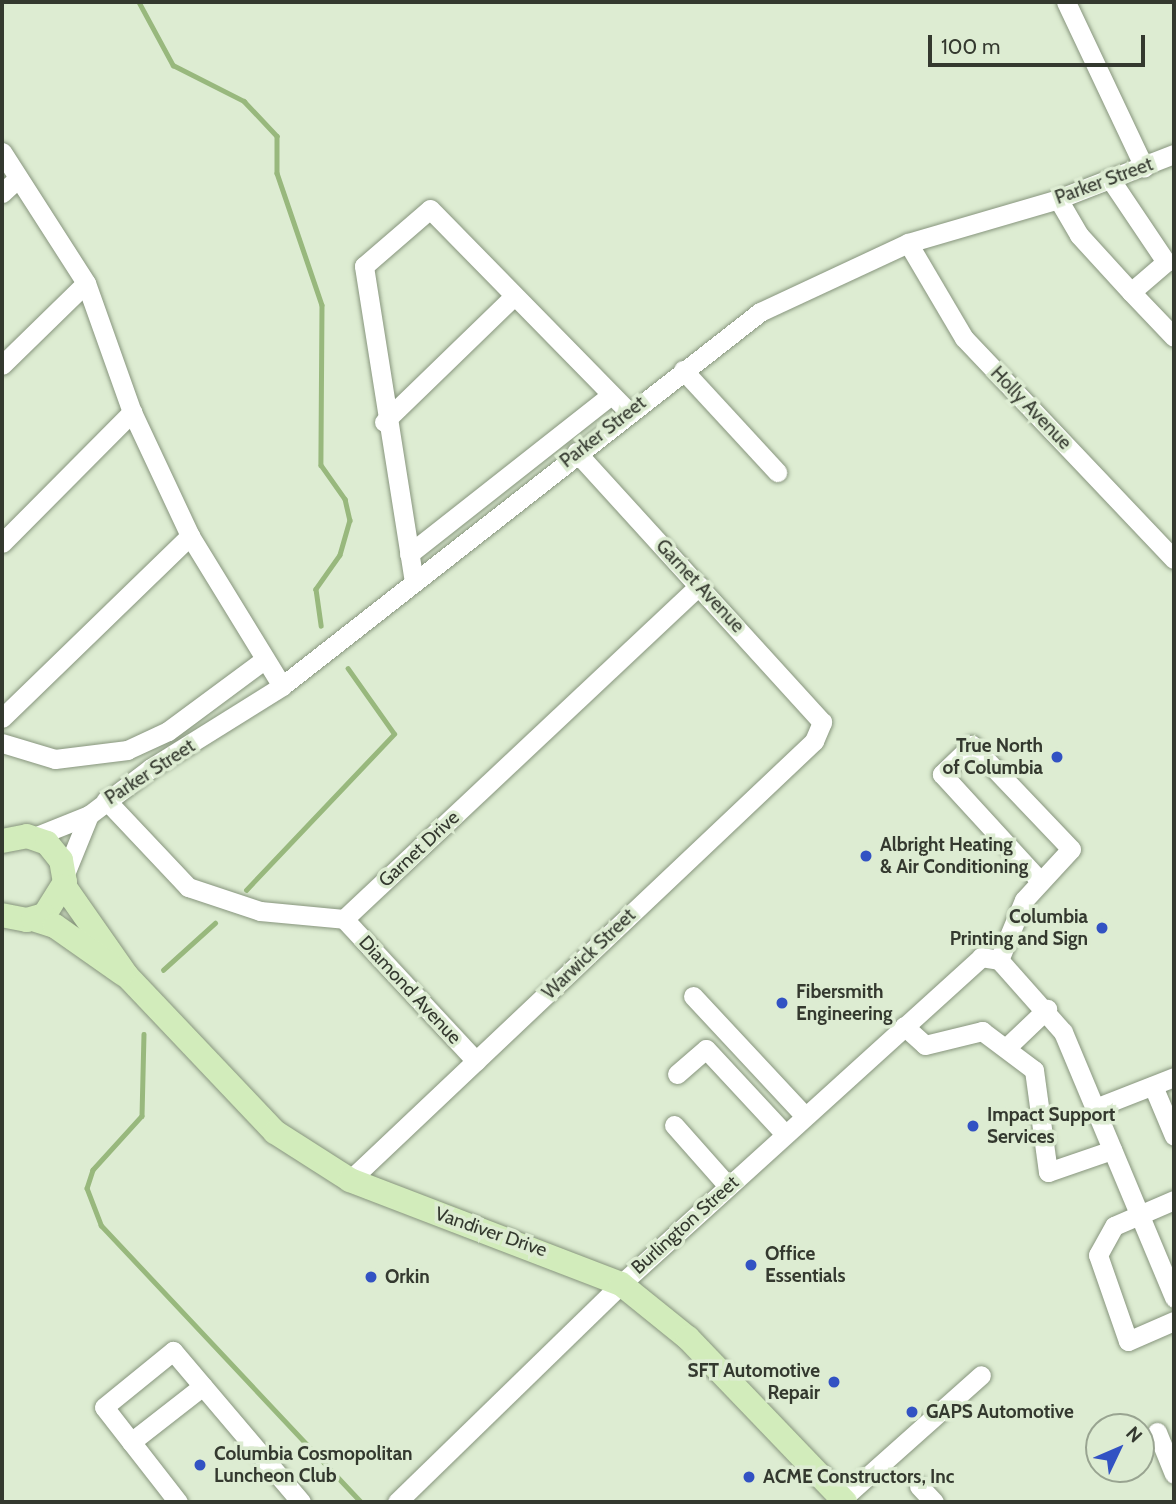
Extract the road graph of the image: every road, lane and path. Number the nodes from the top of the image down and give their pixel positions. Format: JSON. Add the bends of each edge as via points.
{"nodes":[{"id":1,"x":1066,"y":2,"type":"edge"},
{"id":2,"x":2,"y":152,"type":"edge"},
{"id":3,"x":1174,"y":154,"type":"edge"},
{"id":4,"x":1144,"y":167,"type":"junction"},
{"id":5,"x":18,"y":178,"type":"junction"},
{"id":6,"x":1111,"y":180,"type":"junction"},
{"id":7,"x":2,"y":193,"type":"edge"},
{"id":8,"x":1058,"y":199,"type":"junction"},
{"id":9,"x":908,"y":243,"type":"junction"},
{"id":10,"x":86,"y":283,"type":"junction"},
{"id":11,"x":1132,"y":292,"type":"junction"},
{"id":12,"x":514,"y":296,"type":"junction"},
{"id":13,"x":1174,"y":337,"type":"edge"},
{"id":14,"x":2,"y":365,"type":"edge"},
{"id":15,"x":683,"y":370,"type":"junction"},
{"id":16,"x":611,"y":395,"type":"junction"},
{"id":17,"x":628,"y":411,"type":"junction"},
{"id":18,"x":132,"y":412,"type":"junction"},
{"id":19,"x":384,"y":422,"type":"junction"},
{"id":20,"x":576,"y":452,"type":"junction"},
{"id":21,"x":777,"y":472,"type":"dead end"},
{"id":22,"x":190,"y":536,"type":"junction"},
{"id":23,"x":2,"y":543,"type":"edge"},
{"id":24,"x":408,"y":554,"type":"junction"},
{"id":25,"x":1174,"y":559,"type":"edge"},
{"id":26,"x":414,"y":582,"type":"junction"},
{"id":27,"x":699,"y":586,"type":"junction"},
{"id":28,"x":264,"y":660,"type":"junction"},
{"id":29,"x":282,"y":686,"type":"junction"},
{"id":30,"x":2,"y":718,"type":"edge"},
{"id":31,"x":822,"y":722,"type":"joint"},
{"id":32,"x":2,"y":743,"type":"edge"},
{"id":33,"x":106,"y":800,"type":"junction"},
{"id":34,"x":89,"y":815,"type":"junction"},
{"id":35,"x":14,"y":835,"type":"edge"},
{"id":36,"x":65,"y":880,"type":"junction"},
{"id":37,"x":1040,"y":881,"type":"junction"},
{"id":38,"x":11,"y":918,"type":"edge"},
{"id":39,"x":344,"y":919,"type":"junction"},
{"id":40,"x":990,"y":958,"type":"junction"},
{"id":41,"x":127,"y":976,"type":"junction"},
{"id":42,"x":693,"y":996,"type":"dead end"},
{"id":43,"x":1047,"y":1009,"type":"junction"},
{"id":44,"x":904,"y":1026,"type":"junction"},
{"id":45,"x":1006,"y":1048,"type":"junction"},
{"id":46,"x":476,"y":1061,"type":"junction"},
{"id":47,"x":677,"y":1074,"type":"dead end"},
{"id":48,"x":1174,"y":1077,"type":"edge"},
{"id":49,"x":1153,"y":1086,"type":"junction"},
{"id":50,"x":1095,"y":1108,"type":"junction"},
{"id":51,"x":805,"y":1116,"type":"junction"},
{"id":52,"x":674,"y":1125,"type":"dead end"},
{"id":53,"x":785,"y":1134,"type":"junction"},
{"id":54,"x":1174,"y":1136,"type":"edge"},
{"id":55,"x":1112,"y":1150,"type":"junction"},
{"id":56,"x":350,"y":1180,"type":"junction"},
{"id":57,"x":728,"y":1186,"type":"junction"},
{"id":58,"x":1174,"y":1200,"type":"edge"},
{"id":59,"x":1139,"y":1216,"type":"junction"},
{"id":60,"x":621,"y":1284,"type":"junction"},
{"id":61,"x":1174,"y":1298,"type":"edge"},
{"id":62,"x":1174,"y":1321,"type":"edge"},
{"id":63,"x":981,"y":1376,"type":"dead end"},
{"id":64,"x":203,"y":1386,"type":"junction"},
{"id":65,"x":1157,"y":1432,"type":"dead end"},
{"id":66,"x":131,"y":1441,"type":"junction"},
{"id":67,"x":1174,"y":1474,"type":"edge"},
{"id":68,"x":919,"y":1486,"type":"dead end"},
{"id":69,"x":838,"y":1499,"type":"edge"},
{"id":70,"x":178,"y":1502,"type":"edge"},
{"id":71,"x":300,"y":1502,"type":"edge"},
{"id":72,"x":397,"y":1502,"type":"edge"},
{"id":73,"x":934,"y":1502,"type":"edge"}],
"edges":[{"from":1,"to":4,"type":"street"},
{"from":2,"to":5,"type":"street"},
{"from":3,"to":4,"type":"street","name":"Parker Street"},
{"from":4,"to":6,"type":"street","name":"Parker Street"},
{"from":5,"to":7,"type":"street"},
{"from":5,"to":10,"type":"street"},
{"from":6,"to":8,"type":"street","name":"Parker Street"},
{"from":6,"to":11,"type":"street","via":[[1166,262]]},
{"from":8,"to":9,"type":"street","name":"Parker Street"},
{"from":8,"to":11,"type":"street","via":[[1079,236]]},
{"from":9,"to":15,"type":"street","name":"Parker Street","via":[[788,297]]},
{"from":9,"to":25,"type":"street","name":"Holly Avenue","via":[[964,338]]},
{"from":10,"to":14,"type":"street"},
{"from":10,"to":18,"type":"street"},
{"from":11,"to":13,"type":"street"},
{"from":12,"to":16,"type":"street"},
{"from":12,"to":19,"type":"street"},
{"from":12,"to":19,"type":"street","via":[[430,209],[364,266]]},
{"from":15,"to":17,"type":"street","name":"Parker Street"},
{"from":15,"to":21,"type":"street"},
{"from":16,"to":17,"type":"street"},
{"from":16,"to":24,"type":"street"},
{"from":17,"to":20,"type":"street","name":"Parker Street"},
{"from":18,"to":22,"type":"street"},
{"from":18,"to":23,"type":"street"},
{"from":19,"to":24,"type":"street"},
{"from":20,"to":26,"type":"street","name":"Parker Street"},
{"from":20,"to":27,"type":"street","name":"Garnet Avenue"},
{"from":22,"to":28,"type":"street"},
{"from":22,"to":30,"type":"street"},
{"from":24,"to":26,"type":"street"},
{"from":26,"to":29,"type":"street","name":"Parker Street"},
{"from":27,"to":31,"type":"street","name":"Garnet Avenue"},
{"from":27,"to":39,"type":"street","name":"Garnet Drive"},
{"from":28,"to":29,"type":"street"},
{"from":28,"to":32,"type":"street","via":[[168,731],[127,750],[78,760]]},
{"from":29,"to":33,"type":"street","name":"Parker Street"},
{"from":31,"to":46,"type":"street","name":"Warwick Street","via":[[814,741]]},
{"from":33,"to":34,"type":"street","name":"Parker Street"},
{"from":33,"to":39,"type":"street","via":[[188,887],[260,911]]},
{"from":34,"to":35,"type":"street","name":"Parker Street"},
{"from":34,"to":36,"type":"street","name":"Parker Street"},
{"from":35,"to":36,"type":"main road","name":"Vandiver Drive","via":[[58,854]]},
{"from":36,"to":38,"type":"main road","via":[[54,907]]},
{"from":36,"to":41,"type":"main road","name":"Vandiver Drive"},
{"from":37,"to":37,"type":"street","via":[[942,774],[972,745],[1071,849]]},
{"from":37,"to":40,"type":"street"},
{"from":38,"to":41,"type":"main road","name":"Vandiver Drive","via":[[55,926]]},
{"from":39,"to":46,"type":"street","name":"Diamond Avenue"},
{"from":40,"to":43,"type":"street"},
{"from":40,"to":44,"type":"street","name":"Burlington Street"},
{"from":41,"to":56,"type":"main road","name":"Vandiver Drive","via":[[257,1116]]},
{"from":42,"to":51,"type":"street"},
{"from":43,"to":45,"type":"street"},
{"from":43,"to":50,"type":"street"},
{"from":44,"to":45,"type":"street","via":[[925,1045],[982,1031]]},
{"from":44,"to":51,"type":"street","name":"Burlington Street"},
{"from":45,"to":55,"type":"street","via":[[1034,1070],[1040,1085],[1040,1149],[1048,1172]]},
{"from":46,"to":56,"type":"street","name":"Warwick Street"},
{"from":47,"to":53,"type":"street","via":[[706,1049]]},
{"from":48,"to":49,"type":"street"},
{"from":49,"to":50,"type":"street"},
{"from":49,"to":54,"type":"street"},
{"from":50,"to":55,"type":"street"},
{"from":51,"to":53,"type":"street","name":"Burlington Street"},
{"from":52,"to":57,"type":"street"},
{"from":53,"to":57,"type":"street","name":"Burlington Street"},
{"from":55,"to":59,"type":"street"},
{"from":56,"to":60,"type":"main road","name":"Vandiver Drive"},
{"from":57,"to":60,"type":"street","name":"Burlington Street"},
{"from":58,"to":59,"type":"street"},
{"from":59,"to":61,"type":"street"},
{"from":59,"to":62,"type":"street","via":[[1114,1226],[1098,1255],[1128,1341]]},
{"from":60,"to":69,"type":"main road","name":"Vandiver Drive","via":[[688,1338]]},
{"from":60,"to":72,"type":"street","name":"Burlington Street"},
{"from":63,"to":69,"type":"street"},
{"from":64,"to":66,"type":"street"},
{"from":64,"to":66,"type":"street","via":[[173,1351],[104,1406]]},
{"from":64,"to":71,"type":"street"},
{"from":65,"to":67,"type":"street"},
{"from":66,"to":70,"type":"street"},
{"from":68,"to":73,"type":"street"}]}
